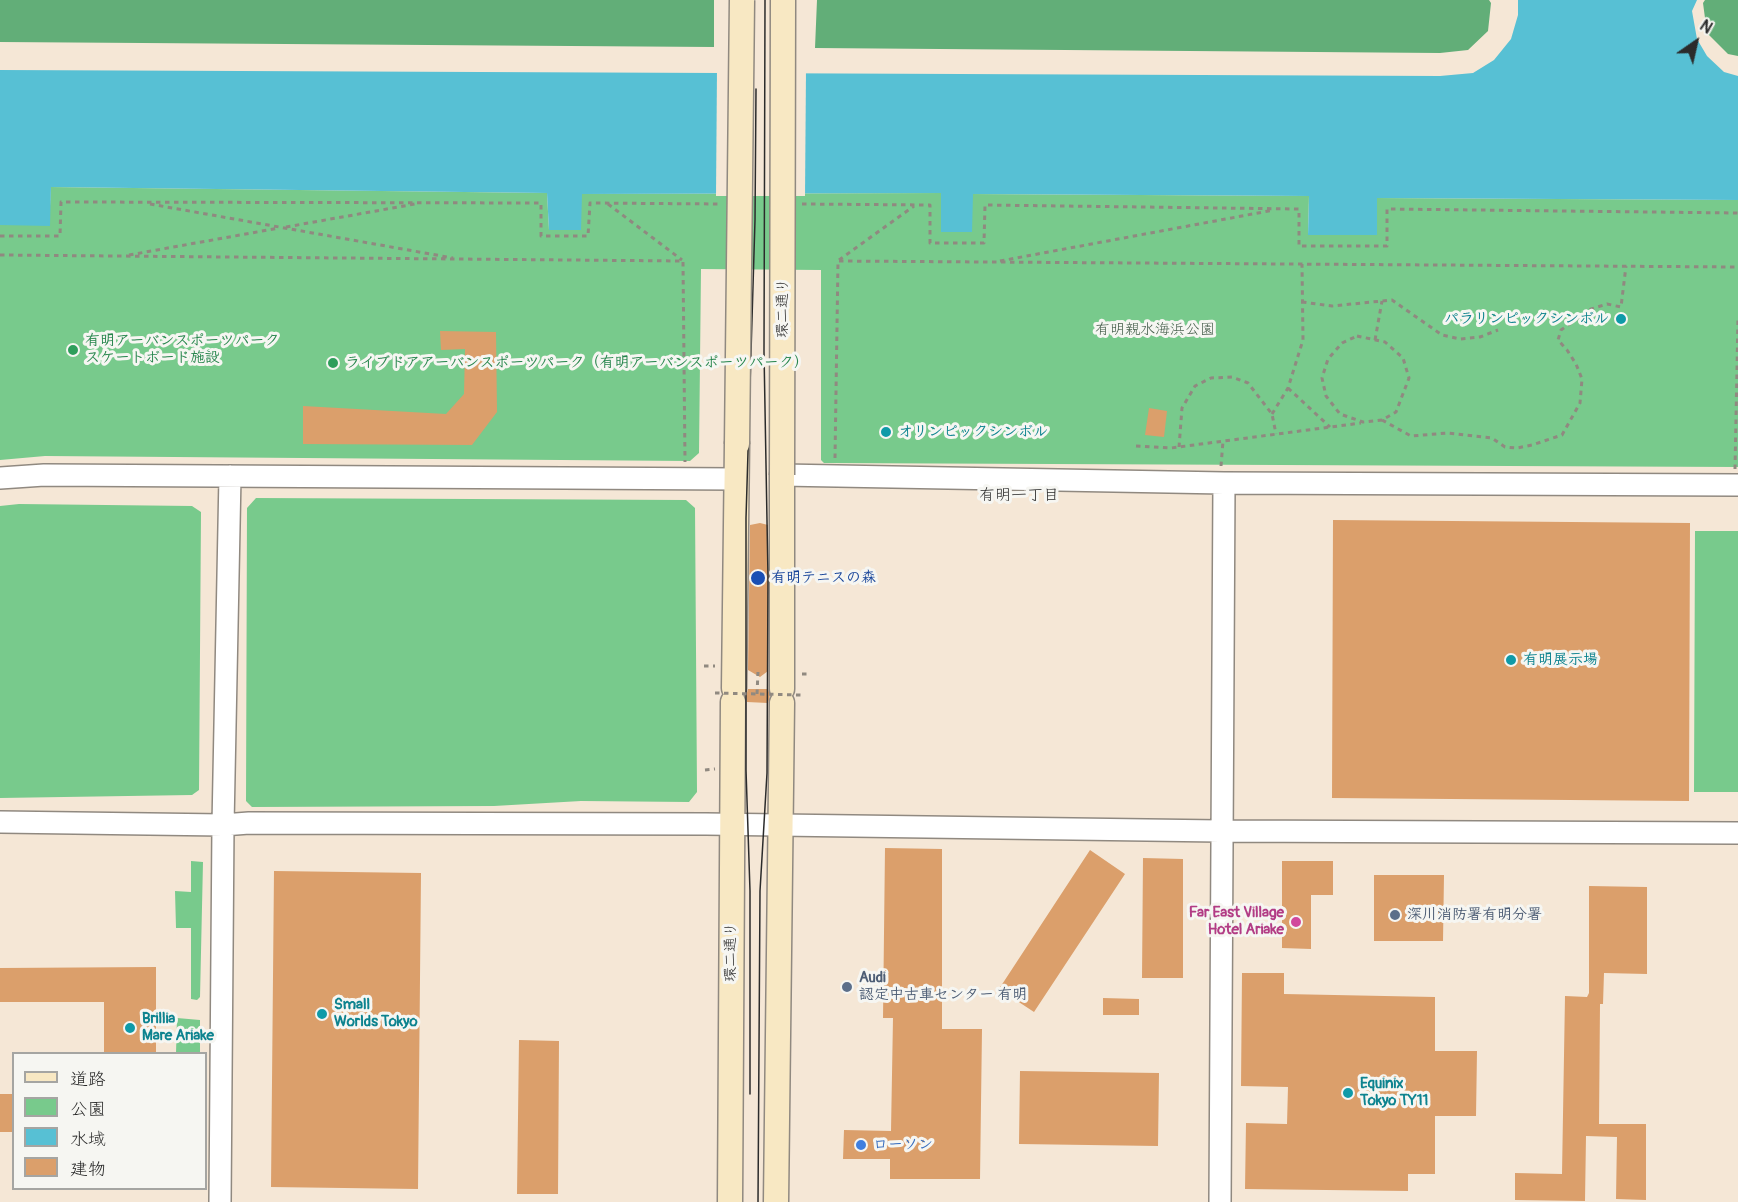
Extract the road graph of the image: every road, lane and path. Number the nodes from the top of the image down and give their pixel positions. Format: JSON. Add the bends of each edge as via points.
{"nodes":[{"id":1,"x":742,"y":0,"type":"edge"},
{"id":2,"x":783,"y":0,"type":"edge"},
{"id":3,"x":139,"y":202,"type":"junction"},
{"id":4,"x":423,"y":203,"type":"junction"},
{"id":5,"x":607,"y":203,"type":"junction"},
{"id":6,"x":725,"y":204,"type":"dead end"},
{"id":7,"x":797,"y":204,"type":"dead end"},
{"id":8,"x":915,"y":205,"type":"junction"},
{"id":9,"x":1282,"y":208,"type":"junction"},
{"id":10,"x":1738,"y":213,"type":"edge"},
{"id":11,"x":284,"y":227,"type":"junction"},
{"id":12,"x":0,"y":236,"type":"edge"},
{"id":13,"x":0,"y":255,"type":"edge"},
{"id":14,"x":122,"y":256,"type":"junction"},
{"id":15,"x":463,"y":259,"type":"junction"},
{"id":16,"x":683,"y":261,"type":"junction"},
{"id":17,"x":838,"y":261,"type":"junction"},
{"id":18,"x":994,"y":262,"type":"junction"},
{"id":19,"x":1302,"y":264,"type":"junction"},
{"id":20,"x":1626,"y":266,"type":"junction"},
{"id":21,"x":1738,"y":267,"type":"edge"},
{"id":22,"x":1382,"y":301,"type":"junction"},
{"id":23,"x":1302,"y":302,"type":"junction"},
{"id":24,"x":1738,"y":317,"type":"edge"},
{"id":25,"x":1498,"y":330,"type":"dead end"},
{"id":26,"x":1375,"y":340,"type":"junction"},
{"id":27,"x":1288,"y":388,"type":"junction"},
{"id":28,"x":1272,"y":414,"type":"junction"},
{"id":29,"x":1382,"y":420,"type":"junction"},
{"id":30,"x":1363,"y":422,"type":"junction"},
{"id":31,"x":1330,"y":427,"type":"junction"},
{"id":32,"x":1276,"y":434,"type":"junction"},
{"id":33,"x":1222,"y":441,"type":"junction"},
{"id":34,"x":1136,"y":446,"type":"dead end"},
{"id":35,"x":1179,"y":447,"type":"junction"},
{"id":36,"x":685,"y":464,"type":"dead end"},
{"id":37,"x":835,"y":466,"type":"dead end"},
{"id":38,"x":782,"y":475,"type":"junction"},
{"id":39,"x":230,"y":476,"type":"junction"},
{"id":40,"x":1222,"y":476,"type":"junction"},
{"id":41,"x":0,"y":478,"type":"edge"},
{"id":42,"x":1737,"y":478,"type":"edge"},
{"id":43,"x":736,"y":479,"type":"junction"},
{"id":44,"x":758,"y":672,"type":"dead end"},
{"id":45,"x":811,"y":674,"type":"dead end"},
{"id":46,"x":792,"y":693,"type":"junction"},
{"id":47,"x":727,"y":694,"type":"junction"},
{"id":48,"x":757,"y":694,"type":"junction"},
{"id":49,"x":0,"y":822,"type":"edge"},
{"id":50,"x":223,"y":825,"type":"junction"},
{"id":51,"x":733,"y":825,"type":"junction"},
{"id":52,"x":781,"y":827,"type":"junction"},
{"id":53,"x":1220,"y":831,"type":"junction"},
{"id":54,"x":1738,"y":833,"type":"edge"},
{"id":55,"x":220,"y":1202,"type":"edge"},
{"id":56,"x":730,"y":1202,"type":"edge"},
{"id":57,"x":776,"y":1202,"type":"edge"},
{"id":58,"x":1220,"y":1202,"type":"edge"}],
"edges":[{"from":1,"to":43,"type":"main road","name":"環二通り","bridge":true},
{"from":2,"to":38,"type":"main road","name":"環二通り","bridge":true},
{"from":3,"to":4,"type":"path"},
{"from":3,"to":11,"type":"path"},
{"from":3,"to":12,"type":"path","via":[[61,201],[60,236]]},
{"from":4,"to":5,"type":"path","via":[[541,203],[541,236],[588,236],[590,203]]},
{"from":4,"to":11,"type":"path"},
{"from":5,"to":6,"type":"path"},
{"from":5,"to":16,"type":"path"},
{"from":7,"to":8,"type":"path"},
{"from":8,"to":9,"type":"path","via":[[930,205],[930,243],[984,243],[985,205]]},
{"from":8,"to":17,"type":"path"},
{"from":9,"to":10,"type":"path","via":[[1299,208],[1299,246],[1387,246],[1387,209]]},
{"from":9,"to":18,"type":"path"},
{"from":11,"to":14,"type":"path"},
{"from":11,"to":15,"type":"path"},
{"from":13,"to":14,"type":"path"},
{"from":14,"to":15,"type":"path"},
{"from":15,"to":16,"type":"path"},
{"from":16,"to":36,"type":"path"},
{"from":17,"to":18,"type":"path"},
{"from":17,"to":37,"type":"path"},
{"from":18,"to":19,"type":"path"},
{"from":19,"to":20,"type":"path"},
{"from":19,"to":23,"type":"path"},
{"from":20,"to":21,"type":"path"},
{"from":20,"to":29,"type":"path","via":[[1622,307],[1607,304],[1591,309],[1561,330],[1558,340],[1572,357],[1582,379],[1580,403],[1562,435],[1549,441],[1505,447],[1492,438],[1447,433],[1411,436]]},
{"from":22,"to":23,"type":"path","via":[[1332,306]]},
{"from":22,"to":25,"type":"path","via":[[1392,300],[1442,334],[1460,339]]},
{"from":22,"to":26,"type":"path"},
{"from":23,"to":27,"type":"path","via":[[1303,340]]},
{"from":24,"to":42,"type":"path"},
{"from":26,"to":29,"type":"path","via":[[1385,342],[1403,358],[1409,378],[1396,412]]},
{"from":26,"to":30,"type":"path","via":[[1357,336],[1342,343],[1328,359],[1322,378],[1326,396],[1340,414]]},
{"from":27,"to":28,"type":"path"},
{"from":27,"to":31,"type":"path"},
{"from":28,"to":32,"type":"path"},
{"from":28,"to":35,"type":"path","via":[[1248,383],[1232,377],[1211,378],[1195,386],[1182,408]]},
{"from":29,"to":30,"type":"path"},
{"from":30,"to":31,"type":"path"},
{"from":31,"to":32,"type":"path"},
{"from":32,"to":33,"type":"path"},
{"from":33,"to":35,"type":"path"},
{"from":33,"to":40,"type":"path"},
{"from":34,"to":35,"type":"path"},
{"from":38,"to":40,"type":"street"},
{"from":38,"to":46,"type":"main road","name":"環二通り"},
{"from":39,"to":41,"type":"street"},
{"from":39,"to":43,"type":"street"},
{"from":39,"to":50,"type":"street"},
{"from":40,"to":42,"type":"street"},
{"from":40,"to":53,"type":"street"},
{"from":43,"to":47,"type":"main road","name":"環二通り"},
{"from":44,"to":48,"type":"path"},
{"from":45,"to":46,"type":"path","via":[[801,674]]},
{"from":46,"to":48,"type":"path","bridge":true},
{"from":46,"to":52,"type":"main road","name":"環二通り"},
{"from":47,"to":48,"type":"path","bridge":true},
{"from":47,"to":51,"type":"main road","name":"環二通り"},
{"from":49,"to":50,"type":"street"},
{"from":50,"to":51,"type":"street"},
{"from":50,"to":55,"type":"street"},
{"from":51,"to":52,"type":"street"},
{"from":51,"to":56,"type":"main road","name":"環二通り"},
{"from":52,"to":53,"type":"street"},
{"from":52,"to":57,"type":"main road","name":"環二通り"},
{"from":53,"to":54,"type":"street"},
{"from":53,"to":58,"type":"street"}]}
